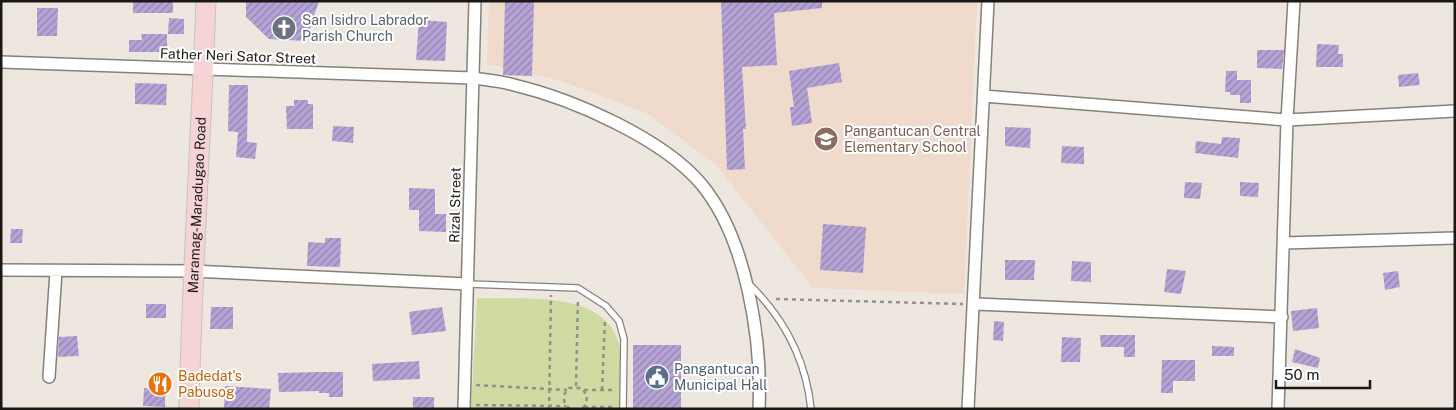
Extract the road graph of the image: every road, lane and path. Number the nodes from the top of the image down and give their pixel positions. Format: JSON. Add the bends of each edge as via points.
{"nodes":[{"id":1,"x":206,"y":1,"type":"edge"},
{"id":2,"x":475,"y":1,"type":"edge"},
{"id":3,"x":988,"y":1,"type":"edge"},
{"id":4,"x":1294,"y":1,"type":"edge"},
{"id":5,"x":1,"y":62,"type":"edge"},
{"id":6,"x":204,"y":70,"type":"junction"},
{"id":7,"x":473,"y":78,"type":"junction"},
{"id":8,"x":984,"y":96,"type":"junction"},
{"id":9,"x":1455,"y":111,"type":"edge"},
{"id":10,"x":1287,"y":120,"type":"junction"},
{"id":11,"x":1455,"y":238,"type":"edge"},
{"id":12,"x":1284,"y":243,"type":"junction"},
{"id":13,"x":1,"y":270,"type":"edge"},
{"id":14,"x":56,"y":271,"type":"junction"},
{"id":15,"x":192,"y":271,"type":"junction"},
{"id":16,"x":744,"y":280,"type":"junction"},
{"id":17,"x":468,"y":284,"type":"junction"},
{"id":18,"x":551,"y":287,"type":"junction"},
{"id":19,"x":578,"y":288,"type":"junction"},
{"id":20,"x":764,"y":299,"type":"junction"},
{"id":21,"x":975,"y":304,"type":"junction"},
{"id":22,"x":606,"y":306,"type":"junction"},
{"id":23,"x":1282,"y":316,"type":"junction"},
{"id":24,"x":49,"y":378,"type":"dead end"},
{"id":25,"x":466,"y":384,"type":"junction"},
{"id":26,"x":576,"y":386,"type":"junction"},
{"id":27,"x":549,"y":389,"type":"junction"},
{"id":28,"x":567,"y":390,"type":"junction"},
{"id":29,"x":584,"y":390,"type":"junction"},
{"id":30,"x":602,"y":390,"type":"junction"},
{"id":31,"x":623,"y":390,"type":"junction"},
{"id":32,"x":566,"y":406,"type":"junction"},
{"id":33,"x":465,"y":407,"type":"edge"},
{"id":34,"x":549,"y":407,"type":"edge"},
{"id":35,"x":583,"y":408,"type":"edge"},
{"id":36,"x":602,"y":408,"type":"edge"},
{"id":37,"x":623,"y":408,"type":"edge"},
{"id":38,"x":189,"y":409,"type":"edge"},
{"id":39,"x":570,"y":409,"type":"edge"},
{"id":40,"x":759,"y":409,"type":"edge"},
{"id":41,"x":811,"y":409,"type":"edge"},
{"id":42,"x":968,"y":409,"type":"edge"},
{"id":43,"x":1278,"y":409,"type":"edge"}],
"edges":[{"from":1,"to":6,"type":"main road","name":"Maramag-Maradugao Road"},
{"from":2,"to":7,"type":"street","name":"Rizal Street"},
{"from":3,"to":8,"type":"street"},
{"from":4,"to":10,"type":"street"},
{"from":5,"to":6,"type":"street","name":"Father Neri Sator Street"},
{"from":6,"to":7,"type":"street","name":"Father Neri Sator Street"},
{"from":6,"to":15,"type":"main road","name":"Maramag-Maradugao Road"},
{"from":7,"to":16,"type":"street","name":"Father Neri Sator Street","via":[[548,94],[636,134],[674,160],[702,185],[720,211]]},
{"from":7,"to":17,"type":"street","name":"Rizal Street"},
{"from":8,"to":10,"type":"street"},
{"from":8,"to":21,"type":"street"},
{"from":9,"to":10,"type":"street"},
{"from":10,"to":12,"type":"street"},
{"from":11,"to":12,"type":"street"},
{"from":12,"to":23,"type":"street"},
{"from":13,"to":14,"type":"street"},
{"from":14,"to":15,"type":"street"},
{"from":14,"to":24,"type":"street"},
{"from":15,"to":17,"type":"street"},
{"from":15,"to":38,"type":"main road","name":"Maramag-Maradugao Road"},
{"from":16,"to":20,"type":"lane"},
{"from":16,"to":40,"type":"street","name":"Father Neri Sator Street","via":[[757,352]]},
{"from":17,"to":18,"type":"lane"},
{"from":17,"to":25,"type":"street","name":"Rizal Street"},
{"from":18,"to":19,"type":"lane"},
{"from":18,"to":27,"type":"path"},
{"from":19,"to":22,"type":"lane"},
{"from":19,"to":26,"type":"path"},
{"from":20,"to":21,"type":"path"},
{"from":20,"to":41,"type":"lane","via":[[795,346],[809,384]]},
{"from":21,"to":23,"type":"street"},
{"from":21,"to":42,"type":"street"},
{"from":22,"to":30,"type":"path"},
{"from":22,"to":31,"type":"lane","via":[[618,321],[624,339]]},
{"from":23,"to":43,"type":"street"},
{"from":25,"to":27,"type":"path"},
{"from":25,"to":33,"type":"street","name":"Rizal Street"},
{"from":26,"to":28,"type":"path"},
{"from":26,"to":29,"type":"path"},
{"from":27,"to":28,"type":"path"},
{"from":27,"to":34,"type":"path"},
{"from":28,"to":32,"type":"path","via":[[564,396]]},
{"from":29,"to":30,"type":"path"},
{"from":29,"to":35,"type":"path","via":[[587,396]]},
{"from":30,"to":31,"type":"path"},
{"from":31,"to":37,"type":"lane"},
{"from":32,"to":34,"type":"path"},
{"from":32,"to":39,"type":"path"},
{"from":33,"to":34,"type":"path"},
{"from":35,"to":36,"type":"path"},
{"from":36,"to":37,"type":"path"}]}
